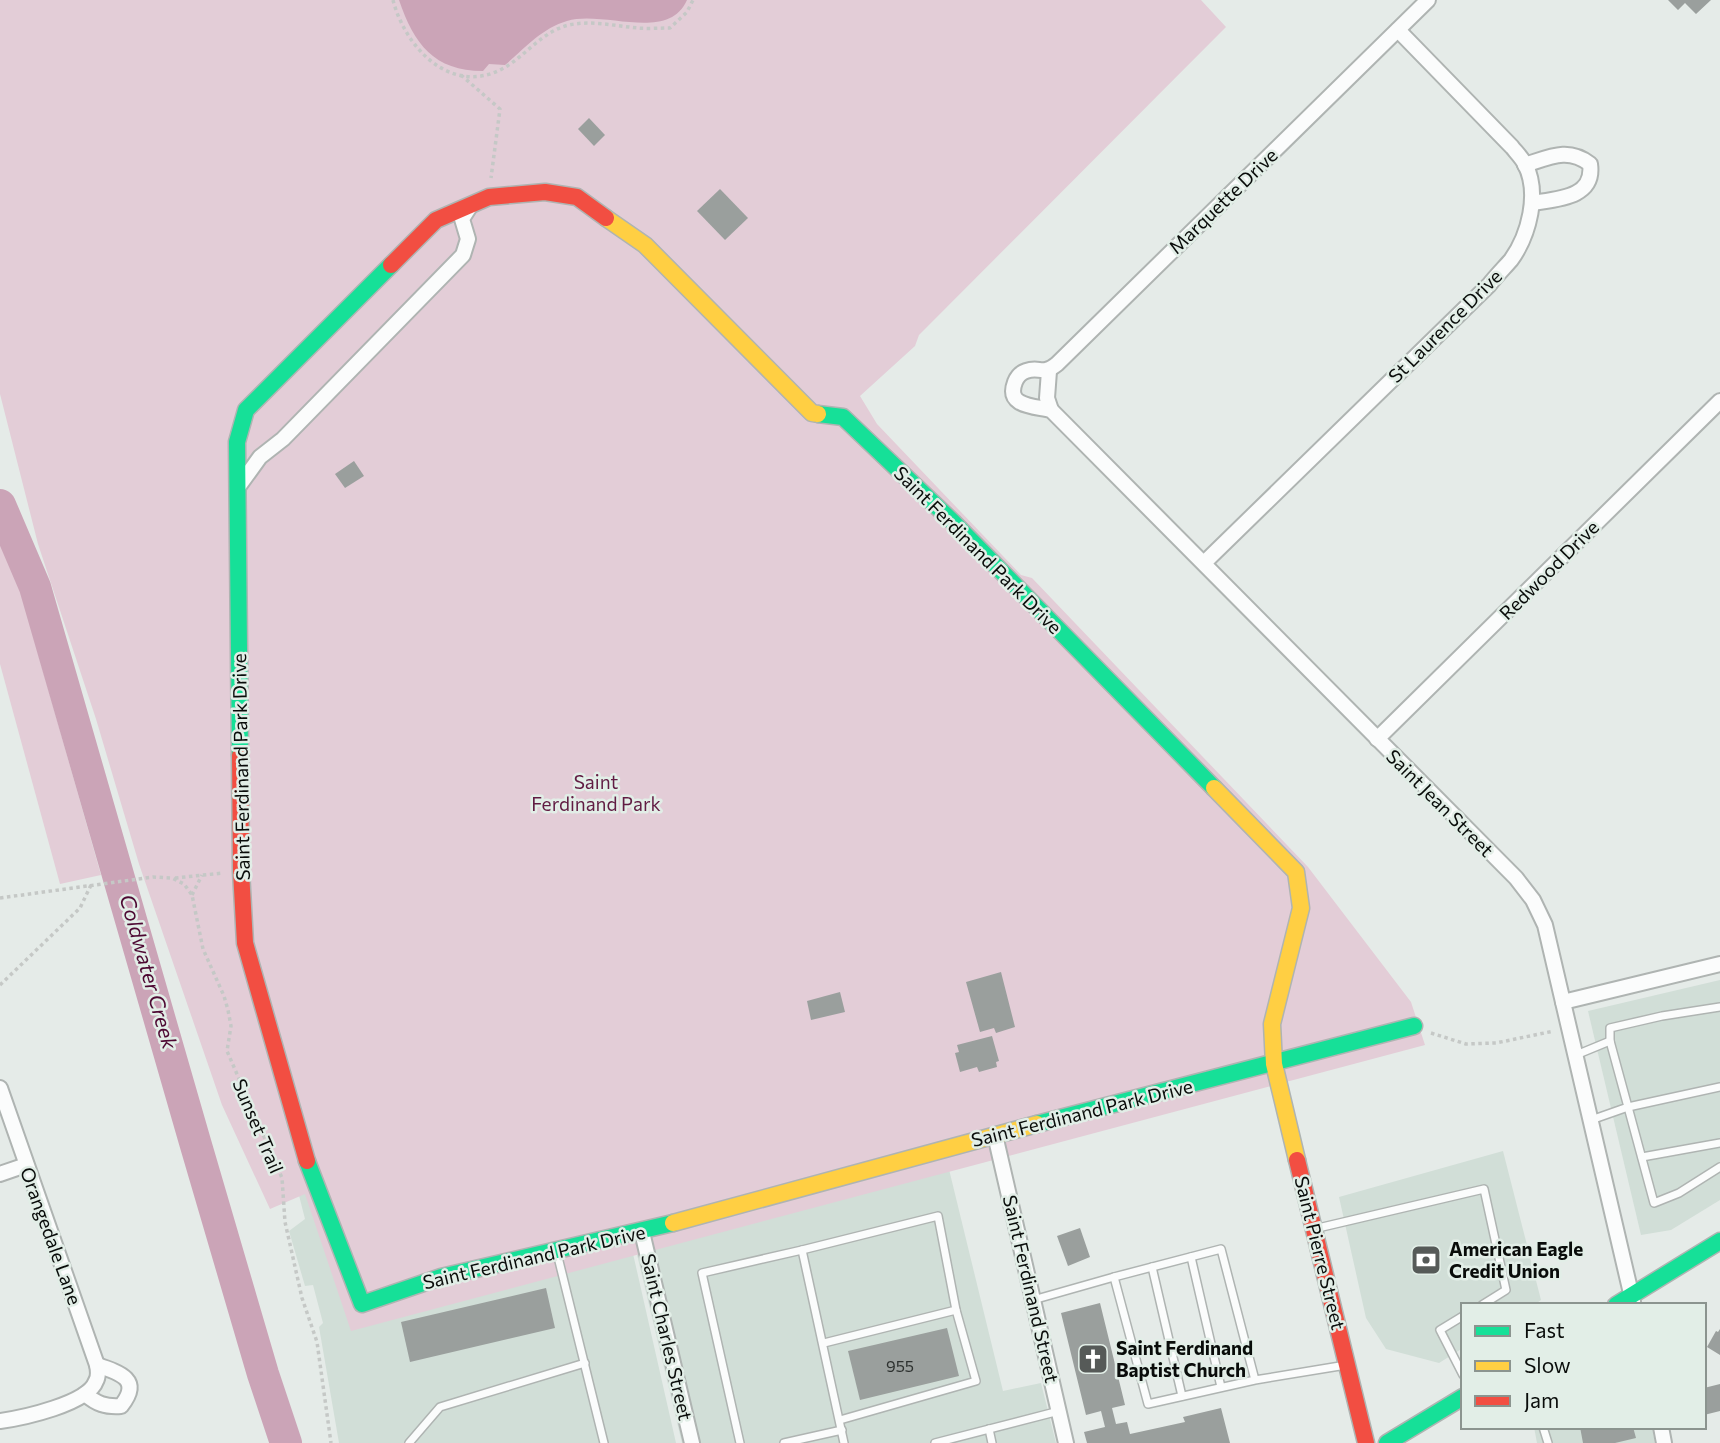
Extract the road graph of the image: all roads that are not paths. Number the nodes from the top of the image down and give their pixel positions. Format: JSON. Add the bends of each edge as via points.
{"nodes":[{"id":1,"x":1428,"y":0,"type":"edge"},
{"id":2,"x":1398,"y":30,"type":"junction"},
{"id":3,"x":1525,"y":164,"type":"junction"},
{"id":4,"x":1532,"y":203,"type":"junction"},
{"id":5,"x":471,"y":205,"type":"junction"},
{"id":6,"x":1048,"y":371,"type":"junction"},
{"id":7,"x":1720,"y":401,"type":"edge"},
{"id":8,"x":1051,"y":410,"type":"junction"},
{"id":9,"x":239,"y":486,"type":"junction"},
{"id":10,"x":1204,"y":563,"type":"junction"},
{"id":11,"x":1377,"y":740,"type":"junction"},
{"id":12,"x":1720,"y":964,"type":"edge"},
{"id":13,"x":1563,"y":1002,"type":"junction"},
{"id":14,"x":1720,"y":1007,"type":"edge"},
{"id":15,"x":1414,"y":1026,"type":"road end"},
{"id":16,"x":1610,"y":1041,"type":"junction"},
{"id":17,"x":1576,"y":1055,"type":"junction"},
{"id":18,"x":1274,"y":1064,"type":"junction"},
{"id":19,"x":1720,"y":1087,"type":"edge"},
{"id":20,"x":0,"y":1088,"type":"edge"},
{"id":21,"x":1628,"y":1107,"type":"junction"},
{"id":22,"x":1591,"y":1119,"type":"junction"},
{"id":23,"x":995,"y":1135,"type":"junction"},
{"id":24,"x":1720,"y":1143,"type":"edge"},
{"id":25,"x":1642,"y":1157,"type":"junction"},
{"id":26,"x":26,"y":1164,"type":"junction"},
{"id":27,"x":1720,"y":1167,"type":"edge"},
{"id":28,"x":0,"y":1174,"type":"edge"},
{"id":29,"x":1314,"y":1229,"type":"junction"},
{"id":30,"x":642,"y":1232,"type":"junction"},
{"id":31,"x":1720,"y":1241,"type":"edge"},
{"id":32,"x":802,"y":1250,"type":"junction"},
{"id":33,"x":557,"y":1252,"type":"junction"},
{"id":34,"x":1191,"y":1257,"type":"junction"},
{"id":35,"x":1152,"y":1267,"type":"junction"},
{"id":36,"x":1114,"y":1277,"type":"junction"},
{"id":37,"x":1033,"y":1300,"type":"junction"},
{"id":38,"x":1633,"y":1300,"type":"edge"},
{"id":39,"x":1485,"y":1303,"type":"edge"},
{"id":40,"x":956,"y":1310,"type":"junction"},
{"id":41,"x":1461,"y":1317,"type":"edge"},
{"id":42,"x":824,"y":1343,"type":"junction"},
{"id":43,"x":585,"y":1363,"type":"junction"},
{"id":44,"x":97,"y":1365,"type":"junction"},
{"id":45,"x":1347,"y":1365,"type":"junction"},
{"id":46,"x":1461,"y":1371,"type":"edge"},
{"id":47,"x":1255,"y":1380,"type":"junction"},
{"id":48,"x":1221,"y":1387,"type":"junction"},
{"id":49,"x":90,"y":1389,"type":"junction"},
{"id":50,"x":1182,"y":1396,"type":"junction"},
{"id":51,"x":1461,"y":1398,"type":"edge"},
{"id":52,"x":1059,"y":1412,"type":"junction"},
{"id":53,"x":840,"y":1420,"type":"junction"},
{"id":54,"x":0,"y":1421,"type":"edge"},
{"id":55,"x":989,"y":1429,"type":"junction"},
{"id":56,"x":842,"y":1430,"type":"junction"},
{"id":57,"x":409,"y":1443,"type":"edge"},
{"id":58,"x":604,"y":1443,"type":"edge"},
{"id":59,"x":692,"y":1443,"type":"edge"},
{"id":60,"x":740,"y":1443,"type":"edge"},
{"id":61,"x":785,"y":1443,"type":"edge"},
{"id":62,"x":844,"y":1443,"type":"edge"},
{"id":63,"x":935,"y":1443,"type":"edge"},
{"id":64,"x":992,"y":1443,"type":"edge"},
{"id":65,"x":1066,"y":1443,"type":"edge"},
{"id":66,"x":1366,"y":1443,"type":"edge"},
{"id":67,"x":1387,"y":1443,"type":"edge"}],
"edges":[{"from":1,"to":2,"type":"street","name":"Marquette Drive"},
{"from":2,"to":3,"type":"street","name":"St Laurence Drive"},
{"from":2,"to":6,"type":"street","name":"Marquette Drive"},
{"from":3,"to":4,"type":"street","name":"St Laurence Drive"},
{"from":3,"to":4,"type":"street","via":[[1567,154],[1579,155],[1590,164],[1592,176],[1586,187],[1573,195]]},
{"from":4,"to":10,"type":"street","name":"St Laurence Drive","via":[[1512,259],[1489,285]]},
{"from":5,"to":9,"type":"street","via":[[462,219],[468,239],[463,255],[260,457]]},
{"from":5,"to":9,"type":"street","name":"Saint Ferdinand Park Drive","via":[[436,219],[246,410],[237,442]]},
{"from":5,"to":18,"type":"street","name":"Saint Ferdinand Park Drive","via":[[489,197],[545,192],[577,197],[645,245],[812,413],[843,417],[943,512],[1296,872],[1301,908],[1272,1024]]},
{"from":6,"to":8,"type":"street"},
{"from":6,"to":8,"type":"street","name":"Saint Jean Street","via":[[1027,370],[1017,376],[1013,387],[1024,405]]},
{"from":7,"to":11,"type":"street","name":"Redwood Drive"},
{"from":8,"to":10,"type":"street","name":"Saint Jean Street"},
{"from":9,"to":33,"type":"street","name":"Saint Ferdinand Park Drive","via":[[241,871],[246,943],[313,1182],[362,1304],[441,1277]]},
{"from":10,"to":11,"type":"street","name":"Saint Jean Street"},
{"from":11,"to":13,"type":"street","name":"Saint Jean Street","via":[[1533,900],[1545,925]]},
{"from":12,"to":13,"type":"street"},
{"from":13,"to":17,"type":"street","name":"Saint Jean Street"},
{"from":14,"to":16,"type":"lane","via":[[1610,1028]]},
{"from":15,"to":18,"type":"street","name":"Saint Ferdinand Park Drive"},
{"from":16,"to":17,"type":"lane"},
{"from":16,"to":21,"type":"lane"},
{"from":17,"to":22,"type":"street","name":"Saint Jean Street"},
{"from":18,"to":23,"type":"street","name":"Saint Ferdinand Park Drive"},
{"from":18,"to":29,"type":"street","name":"Saint Pierre Street"},
{"from":19,"to":21,"type":"lane"},
{"from":20,"to":26,"type":"street","name":"Orangedale Lane"},
{"from":21,"to":22,"type":"lane"},
{"from":21,"to":25,"type":"lane"},
{"from":22,"to":38,"type":"street","name":"Saint Jean Street"},
{"from":23,"to":30,"type":"street","name":"Saint Ferdinand Park Drive"},
{"from":23,"to":37,"type":"street","name":"Saint Ferdinand Street"},
{"from":24,"to":25,"type":"lane"},
{"from":25,"to":27,"type":"lane","via":[[1654,1203]]},
{"from":26,"to":28,"type":"street"},
{"from":26,"to":44,"type":"street","name":"Orangedale Lane"},
{"from":29,"to":39,"type":"lane","via":[[1484,1189],[1506,1290]]},
{"from":29,"to":45,"type":"street","name":"Saint Pierre Street"},
{"from":30,"to":33,"type":"street","name":"Saint Ferdinand Park Drive"},
{"from":30,"to":59,"type":"street","name":"Saint Charles Street"},
{"from":31,"to":38,"type":"street"},
{"from":32,"to":40,"type":"lane","via":[[938,1216]]},
{"from":32,"to":42,"type":"lane"},
{"from":32,"to":60,"type":"lane","via":[[702,1273]]},
{"from":33,"to":43,"type":"lane"},
{"from":34,"to":35,"type":"lane"},
{"from":34,"to":47,"type":"lane","via":[[1221,1249]]},
{"from":34,"to":48,"type":"lane"},
{"from":35,"to":36,"type":"lane"},
{"from":35,"to":50,"type":"lane"},
{"from":36,"to":37,"type":"lane"},
{"from":36,"to":50,"type":"lane","via":[[1148,1404]]},
{"from":37,"to":52,"type":"street","name":"Saint Ferdinand Street"},
{"from":40,"to":42,"type":"lane"},
{"from":40,"to":53,"type":"lane","via":[[976,1381]]},
{"from":41,"to":46,"type":"lane","via":[[1440,1330]]},
{"from":42,"to":53,"type":"lane"},
{"from":43,"to":57,"type":"lane","via":[[440,1407]]},
{"from":43,"to":58,"type":"lane"},
{"from":44,"to":49,"type":"street","name":"Orangedale Lane"},
{"from":44,"to":49,"type":"street","via":[[124,1376],[130,1395],[121,1406],[108,1407],[97,1404]]},
{"from":45,"to":47,"type":"lane"},
{"from":45,"to":66,"type":"street","name":"Saint Pierre Street"},
{"from":47,"to":48,"type":"lane"},
{"from":48,"to":50,"type":"lane"},
{"from":49,"to":54,"type":"street","via":[[45,1411]]},
{"from":51,"to":67,"type":"street"},
{"from":52,"to":55,"type":"lane"},
{"from":52,"to":65,"type":"street","name":"Saint Ferdinand Street"},
{"from":53,"to":56,"type":"lane"},
{"from":55,"to":63,"type":"lane"},
{"from":55,"to":64,"type":"lane"},
{"from":56,"to":61,"type":"lane"},
{"from":56,"to":62,"type":"lane"}]}
